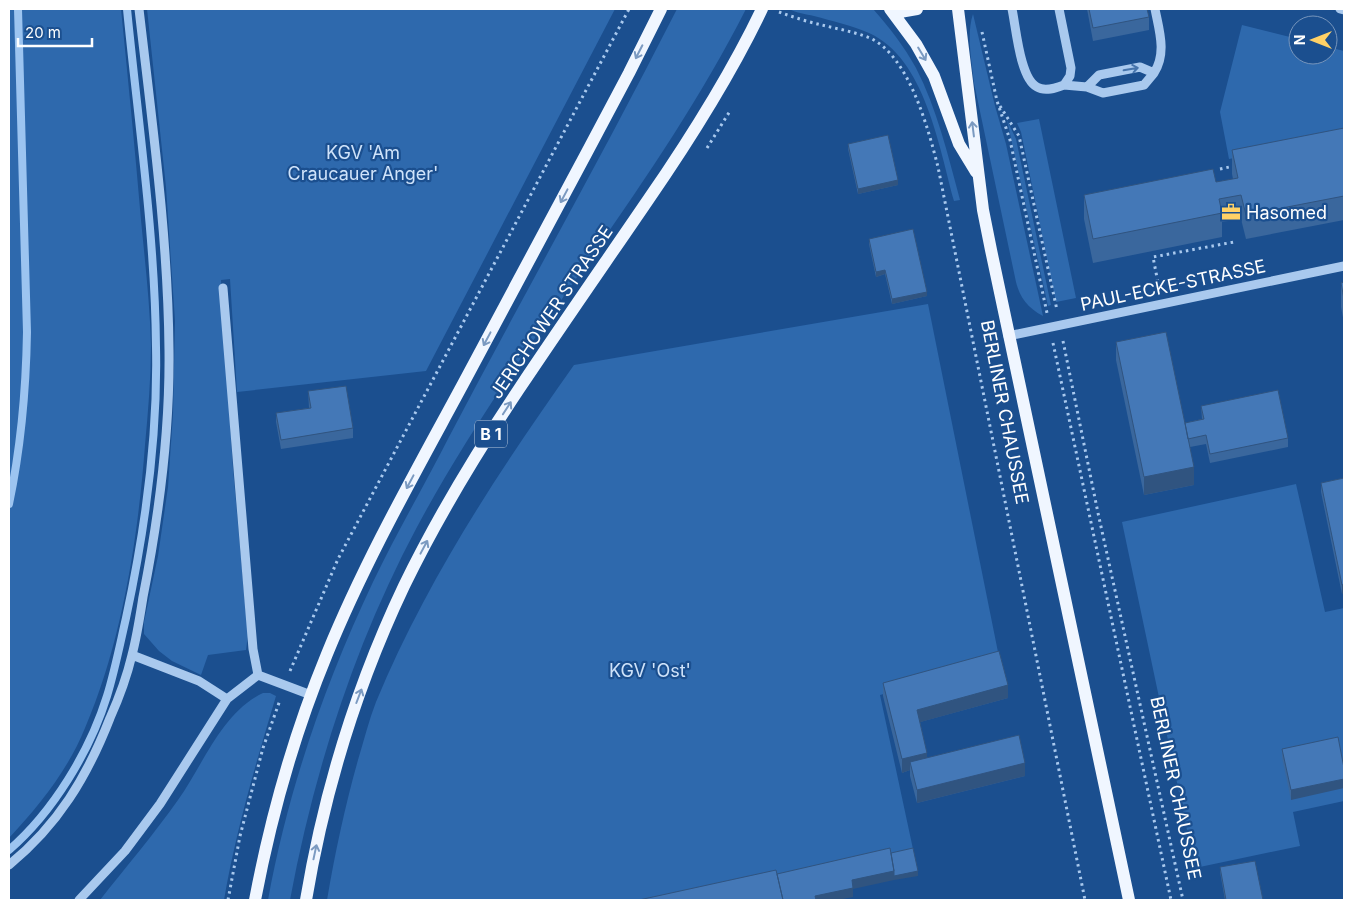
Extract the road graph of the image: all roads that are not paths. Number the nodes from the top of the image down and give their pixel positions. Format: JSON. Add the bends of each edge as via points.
{"nodes":[{"id":1,"x":139,"y":9,"type":"edge"},
{"id":2,"x":661,"y":9,"type":"edge"},
{"id":3,"x":762,"y":9,"type":"edge"},
{"id":4,"x":917,"y":9,"type":"edge"},
{"id":5,"x":958,"y":9,"type":"edge"},
{"id":6,"x":1012,"y":9,"type":"edge"},
{"id":7,"x":1059,"y":9,"type":"edge"},
{"id":8,"x":1155,"y":9,"type":"edge"},
{"id":9,"x":1340,"y":9,"type":"edge"},
{"id":10,"x":1344,"y":10,"type":"edge"},
{"id":11,"x":892,"y":11,"type":"edge"},
{"id":12,"x":1154,"y":73,"type":"junction"},
{"id":13,"x":1064,"y":86,"type":"junction"},
{"id":14,"x":1088,"y":87,"type":"junction"},
{"id":15,"x":979,"y":178,"type":"junction"},
{"id":16,"x":1344,"y":266,"type":"edge"},
{"id":17,"x":223,"y":288,"type":"dead end"},
{"id":18,"x":1008,"y":336,"type":"junction"},
{"id":19,"x":132,"y":655,"type":"junction"},
{"id":20,"x":258,"y":674,"type":"junction"},
{"id":21,"x":311,"y":695,"type":"junction"},
{"id":22,"x":227,"y":699,"type":"junction"},
{"id":23,"x":9,"y":865,"type":"edge"},
{"id":24,"x":79,"y":900,"type":"edge"},
{"id":25,"x":255,"y":900,"type":"edge"},
{"id":26,"x":306,"y":900,"type":"edge"},
{"id":27,"x":1129,"y":900,"type":"edge"}],
"edges":[{"from":1,"to":19,"type":"street","via":[[160,200],[169,351],[166,440],[155,538]]},
{"from":2,"to":21,"type":"main road","name":"JERICHOWER STRASSE","one_way":true,"via":[[375,551],[342,619]]},
{"from":26,"to":3,"type":"main road","name":"JERICHOWER STRASSE","number":"B 1","one_way":true,"via":[[334,776],[354,710],[416,563],[453,494],[515,396],[717,95]]},
{"from":4,"to":11,"type":"main road","name":"BERLINER CHAUSSEE"},
{"from":15,"to":5,"type":"main road","name":"BERLINER CHAUSSEE","one_way":true},
{"from":6,"to":13,"type":"street","via":[[1024,69],[1030,81],[1045,90]]},
{"from":7,"to":13,"type":"street","via":[[1071,68]]},
{"from":8,"to":12,"type":"street","via":[[1162,44]]},
{"from":9,"to":10,"type":"street"},
{"from":11,"to":15,"type":"main road","name":"BERLINER CHAUSSEE","one_way":true,"via":[[934,76],[959,144]]},
{"from":14,"to":12,"type":"street","one_way":true,"via":[[1099,75],[1140,67]]},
{"from":12,"to":14,"type":"street","via":[[1144,86],[1103,93]]},
{"from":13,"to":14,"type":"street"},
{"from":15,"to":18,"type":"main road","name":"BERLINER CHAUSSEE"},
{"from":16,"to":18,"type":"street","name":"PAUL-ECKE-STRASSE"},
{"from":17,"to":20,"type":"street","via":[[253,650]]},
{"from":18,"to":27,"type":"main road","name":"BERLINER CHAUSSEE"},
{"from":19,"to":22,"type":"street","via":[[199,681]]},
{"from":19,"to":23,"type":"street","via":[[121,693],[86,773],[56,818]]},
{"from":20,"to":21,"type":"street"},
{"from":20,"to":22,"type":"street"},
{"from":21,"to":25,"type":"main road","name":"JERICHOWER STRASSE","via":[[280,791]]},
{"from":22,"to":24,"type":"street","via":[[160,804],[124,851]]}]}
